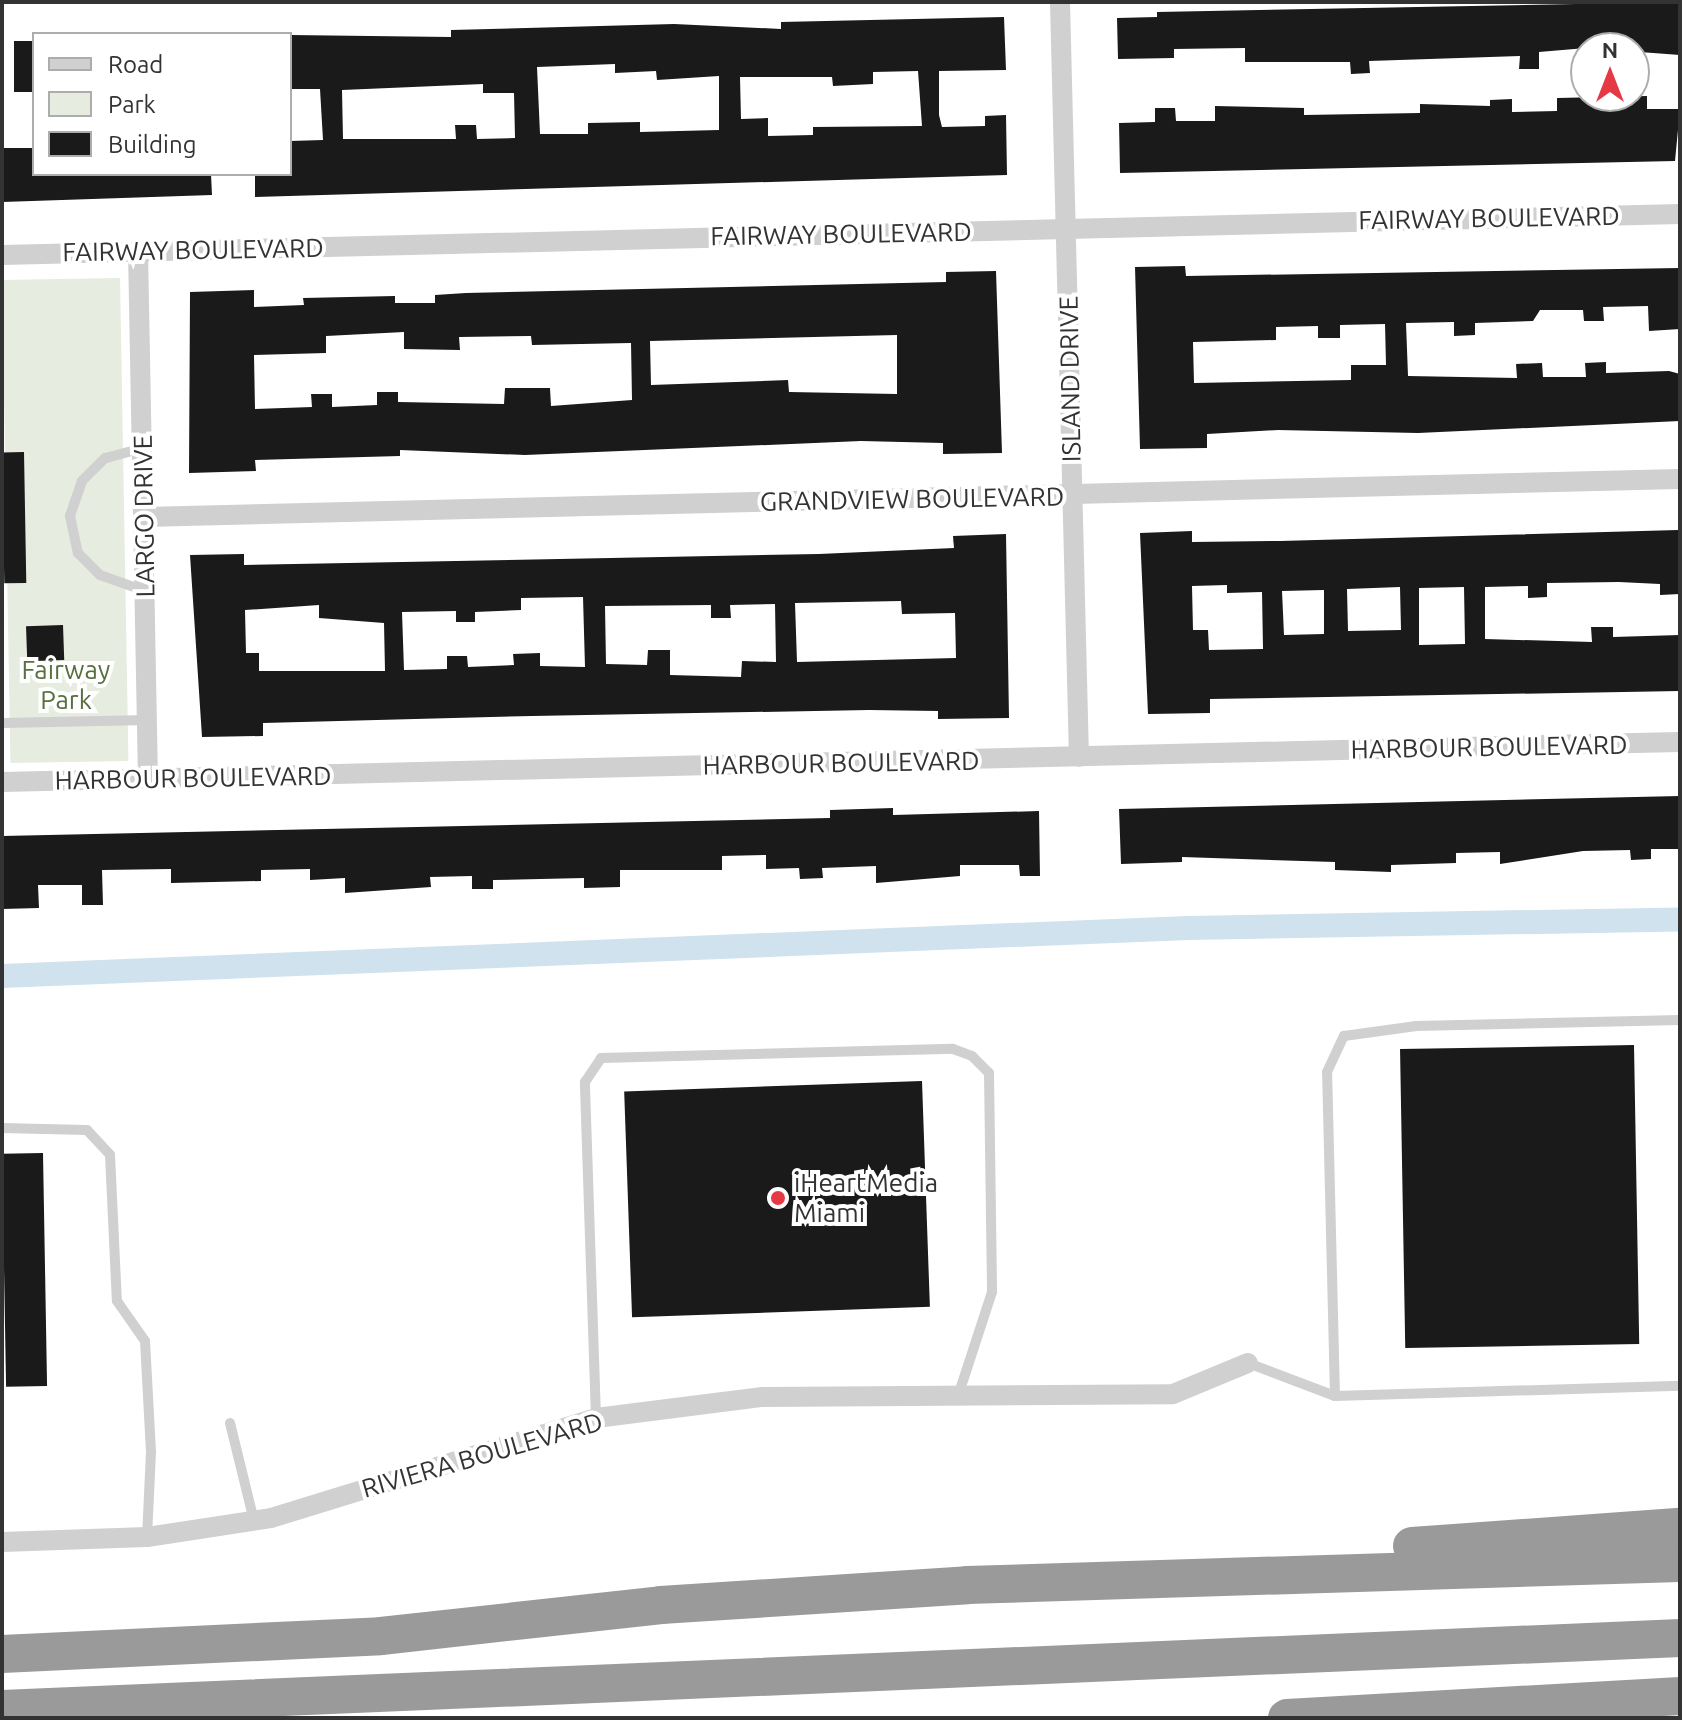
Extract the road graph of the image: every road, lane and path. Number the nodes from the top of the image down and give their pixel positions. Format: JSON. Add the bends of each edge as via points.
{"nodes":[{"id":1,"x":1060,"y":2,"type":"edge"},
{"id":2,"x":1680,"y":214,"type":"edge"},
{"id":3,"x":1067,"y":229,"type":"junction"},
{"id":4,"x":138,"y":251,"type":"junction"},
{"id":5,"x":2,"y":255,"type":"edge"},
{"id":6,"x":143,"y":448,"type":"junction"},
{"id":7,"x":1680,"y":479,"type":"edge"},
{"id":8,"x":1072,"y":495,"type":"junction"},
{"id":9,"x":144,"y":517,"type":"junction"},
{"id":10,"x":145,"y":591,"type":"junction"},
{"id":11,"x":148,"y":720,"type":"junction"},
{"id":12,"x":2,"y":723,"type":"edge"},
{"id":13,"x":1680,"y":742,"type":"edge"},
{"id":14,"x":1079,"y":757,"type":"junction"},
{"id":15,"x":148,"y":780,"type":"junction"},
{"id":16,"x":2,"y":782,"type":"edge"},
{"id":17,"x":1680,"y":1020,"type":"edge"},
{"id":18,"x":2,"y":1128,"type":"edge"},
{"id":19,"x":1248,"y":1363,"type":"joint"},
{"id":20,"x":1680,"y":1386,"type":"edge"},
{"id":21,"x":958,"y":1396,"type":"junction"},
{"id":22,"x":1335,"y":1396,"type":"junction"},
{"id":23,"x":596,"y":1418,"type":"junction"},
{"id":24,"x":230,"y":1423,"type":"dead end"},
{"id":25,"x":254,"y":1521,"type":"junction"},
{"id":26,"x":1680,"y":1527,"type":"edge"},
{"id":27,"x":147,"y":1537,"type":"junction"},
{"id":28,"x":2,"y":1542,"type":"edge"},
{"id":29,"x":1680,"y":1563,"type":"edge"},
{"id":30,"x":967,"y":1585,"type":"junction"},
{"id":31,"x":1680,"y":1623,"type":"edge"},
{"id":32,"x":1680,"y":1638,"type":"edge"},
{"id":33,"x":1602,"y":1640,"type":"junction"},
{"id":34,"x":2,"y":1654,"type":"edge"},
{"id":35,"x":1680,"y":1696,"type":"edge"},
{"id":36,"x":2,"y":1709,"type":"edge"},
{"id":37,"x":1287,"y":1718,"type":"edge"}],
"edges":[{"from":1,"to":3,"type":"street","name":"ISLAND DRIVE"},
{"from":2,"to":3,"type":"street","name":"FAIRWAY BOULEVARD"},
{"from":3,"to":4,"type":"street","name":"FAIRWAY BOULEVARD"},
{"from":3,"to":8,"type":"street","name":"ISLAND DRIVE"},
{"from":4,"to":5,"type":"street","name":"FAIRWAY BOULEVARD"},
{"from":4,"to":6,"type":"street","name":"LARGO DRIVE"},
{"from":6,"to":9,"type":"street","name":"LARGO DRIVE"},
{"from":6,"to":10,"type":"lane","via":[[105,458],[82,481],[70,516],[78,553],[100,575]]},
{"from":7,"to":8,"type":"street","name":"GRANDVIEW BOULEVARD"},
{"from":8,"to":9,"type":"street","name":"GRANDVIEW BOULEVARD"},
{"from":8,"to":14,"type":"street","name":"ISLAND DRIVE"},
{"from":9,"to":10,"type":"street","name":"LARGO DRIVE"},
{"from":10,"to":11,"type":"street","name":"LARGO DRIVE"},
{"from":11,"to":12,"type":"lane"},
{"from":11,"to":15,"type":"street","name":"LARGO DRIVE"},
{"from":13,"to":14,"type":"street","name":"HARBOUR BOULEVARD"},
{"from":14,"to":15,"type":"street","name":"HARBOUR BOULEVARD"},
{"from":15,"to":16,"type":"street","name":"HARBOUR BOULEVARD"},
{"from":17,"to":22,"type":"lane","via":[[1416,1026],[1344,1036],[1327,1072]]},
{"from":18,"to":27,"type":"lane","via":[[87,1130],[110,1155],[117,1301],[145,1341],[151,1452]]},
{"from":19,"to":21,"type":"street","name":"RIVIERA BOULEVARD","via":[[1173,1394]]},
{"from":19,"to":22,"type":"lane"},
{"from":20,"to":22,"type":"lane"},
{"from":21,"to":23,"type":"street","name":"RIVIERA BOULEVARD","via":[[763,1397]]},
{"from":21,"to":23,"type":"lane","via":[[992,1292],[989,1073],[972,1056],[953,1049],[601,1058],[585,1082]]},
{"from":23,"to":25,"type":"street","name":"RIVIERA BOULEVARD"},
{"from":24,"to":25,"type":"lane"},
{"from":25,"to":27,"type":"street","name":"RIVIERA BOULEVARD"},
{"from":26,"to":30,"type":"highway"},
{"from":27,"to":28,"type":"street","name":"RIVIERA BOULEVARD"},
{"from":29,"to":30,"type":"highway"},
{"from":30,"to":34,"type":"highway","via":[[661,1605],[381,1636]]},
{"from":31,"to":33,"type":"highway"},
{"from":32,"to":33,"type":"highway"},
{"from":33,"to":36,"type":"highway"},
{"from":35,"to":37,"type":"highway"}]}
